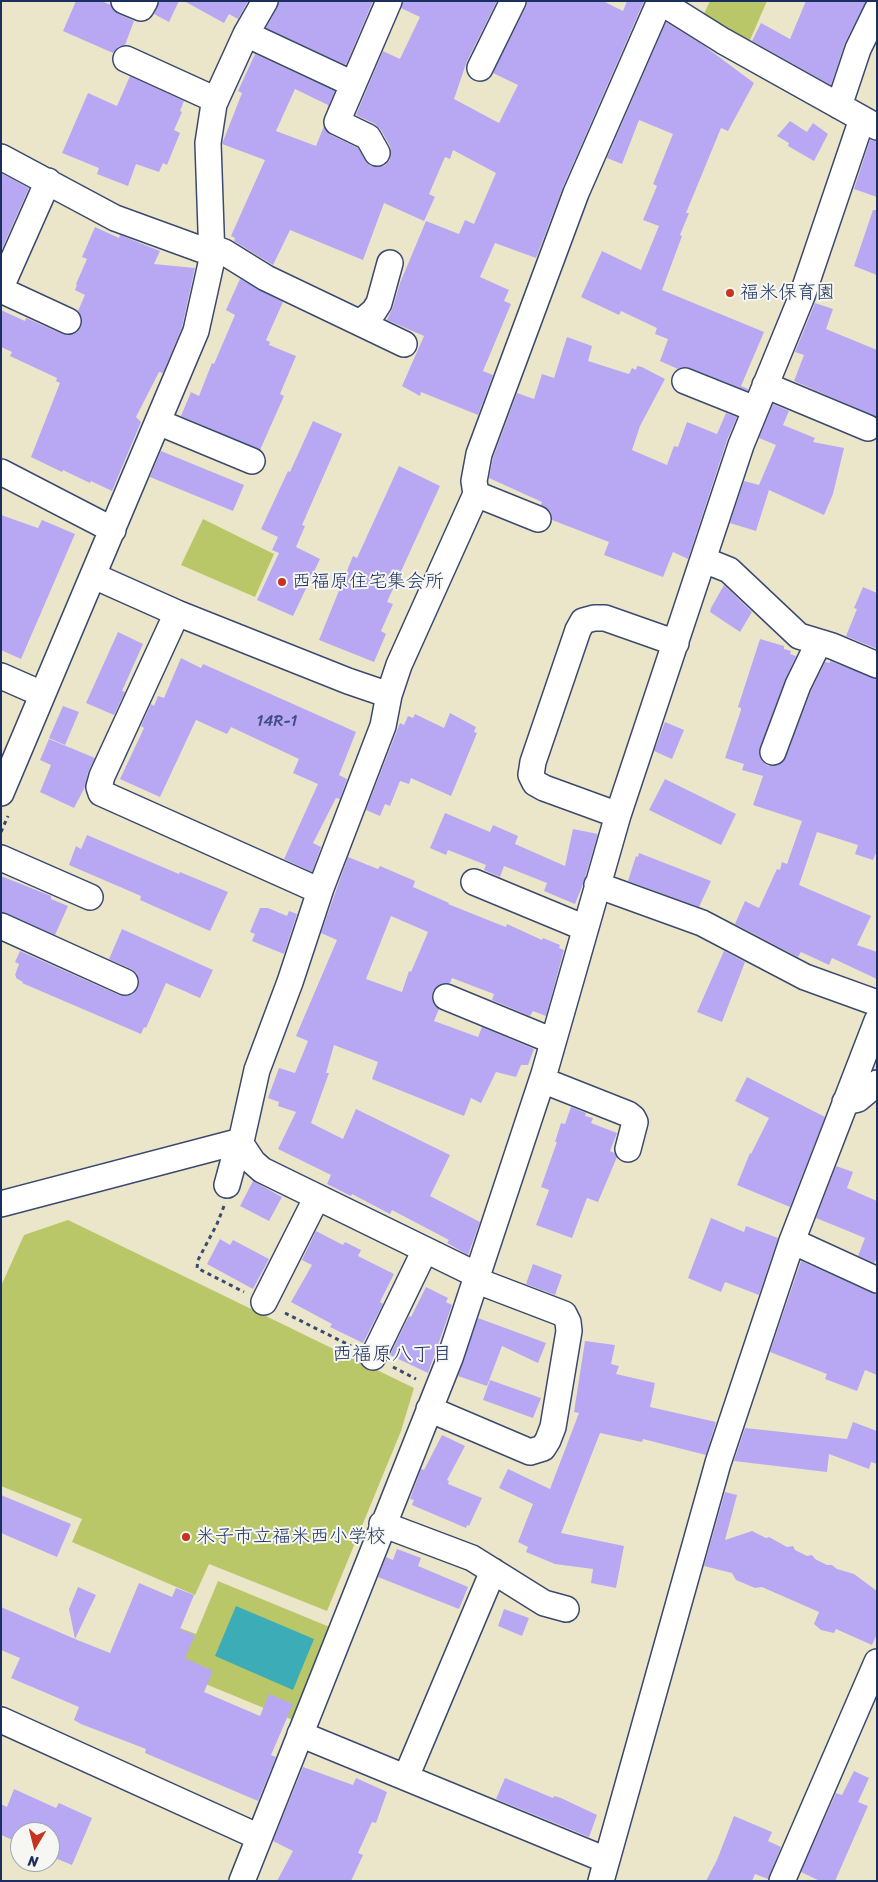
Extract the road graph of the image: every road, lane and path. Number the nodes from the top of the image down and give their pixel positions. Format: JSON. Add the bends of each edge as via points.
{"nodes":[{"id":1,"x":124,"y":1,"type":"edge"},
{"id":2,"x":145,"y":1,"type":"edge"},
{"id":3,"x":265,"y":1,"type":"edge"},
{"id":4,"x":389,"y":1,"type":"edge"},
{"id":5,"x":513,"y":1,"type":"edge"},
{"id":6,"x":660,"y":1,"type":"edge"},
{"id":7,"x":877,"y":10,"type":"edge"},
{"id":8,"x":246,"y":34,"type":"junction"},
{"id":9,"x":126,"y":59,"type":"dead end"},
{"id":10,"x":480,"y":68,"type":"dead end"},
{"id":11,"x":352,"y":84,"type":"junction"},
{"id":12,"x":216,"y":100,"type":"junction"},
{"id":13,"x":839,"y":106,"type":"junction"},
{"id":14,"x":869,"y":123,"type":"edge"},
{"id":15,"x":377,"y":153,"type":"dead end"},
{"id":16,"x":1,"y":156,"type":"edge"},
{"id":17,"x":48,"y":181,"type":"junction"},
{"id":18,"x":211,"y":250,"type":"junction"},
{"id":19,"x":390,"y":263,"type":"dead end"},
{"id":20,"x":1,"y":288,"type":"edge"},
{"id":21,"x":68,"y":321,"type":"dead end"},
{"id":22,"x":361,"y":322,"type":"junction"},
{"id":23,"x":404,"y":344,"type":"dead end"},
{"id":24,"x":685,"y":382,"type":"dead end"},
{"id":25,"x":765,"y":385,"type":"junction"},
{"id":26,"x":755,"y":409,"type":"junction"},
{"id":27,"x":158,"y":422,"type":"junction"},
{"id":28,"x":868,"y":428,"type":"dead end"},
{"id":29,"x":252,"y":461,"type":"dead end"},
{"id":30,"x":1,"y":472,"type":"edge"},
{"id":31,"x":476,"y":494,"type":"junction"},
{"id":32,"x":538,"y":520,"type":"dead end"},
{"id":33,"x":113,"y":530,"type":"junction"},
{"id":34,"x":704,"y":560,"type":"junction"},
{"id":35,"x":94,"y":576,"type":"junction"},
{"id":36,"x":177,"y":613,"type":"junction"},
{"id":37,"x":819,"y":642,"type":"junction"},
{"id":38,"x":676,"y":643,"type":"junction"},
{"id":39,"x":877,"y":665,"type":"edge"},
{"id":40,"x":1,"y":676,"type":"edge"},
{"id":41,"x":42,"y":694,"type":"junction"},
{"id":42,"x":389,"y":695,"type":"junction"},
{"id":43,"x":773,"y":752,"type":"dead end"},
{"id":44,"x":1,"y":793,"type":"edge"},
{"id":45,"x":618,"y":814,"type":"junction"},
{"id":46,"x":1,"y":858,"type":"edge"},
{"id":47,"x":474,"y":882,"type":"dead end"},
{"id":48,"x":597,"y":885,"type":"junction"},
{"id":49,"x":320,"y":891,"type":"junction"},
{"id":50,"x":90,"y":898,"type":"dead end"},
{"id":51,"x":1,"y":926,"type":"edge"},
{"id":52,"x":586,"y":928,"type":"junction"},
{"id":53,"x":125,"y":982,"type":"dead end"},
{"id":54,"x":446,"y":998,"type":"dead end"},
{"id":55,"x":877,"y":1003,"type":"edge"},
{"id":56,"x":877,"y":1022,"type":"edge"},
{"id":57,"x":553,"y":1041,"type":"junction"},
{"id":58,"x":542,"y":1080,"type":"junction"},
{"id":59,"x":877,"y":1083,"type":"edge"},
{"id":60,"x":845,"y":1102,"type":"junction"},
{"id":61,"x":239,"y":1141,"type":"junction"},
{"id":62,"x":628,"y":1149,"type":"dead end"},
{"id":63,"x":227,"y":1185,"type":"dead end"},
{"id":64,"x":317,"y":1197,"type":"junction"},
{"id":65,"x":1,"y":1204,"type":"edge"},
{"id":66,"x":792,"y":1241,"type":"junction"},
{"id":67,"x":425,"y":1250,"type":"junction"},
{"id":68,"x":476,"y":1278,"type":"junction"},
{"id":69,"x":877,"y":1280,"type":"edge"},
{"id":70,"x":264,"y":1302,"type":"dead end"},
{"id":71,"x":373,"y":1357,"type":"dead end"},
{"id":72,"x":429,"y":1409,"type":"junction"},
{"id":73,"x":382,"y":1524,"type":"junction"},
{"id":74,"x":492,"y":1571,"type":"junction"},
{"id":75,"x":566,"y":1609,"type":"dead end"},
{"id":76,"x":877,"y":1662,"type":"edge"},
{"id":77,"x":1,"y":1720,"type":"edge"},
{"id":78,"x":300,"y":1734,"type":"junction"},
{"id":79,"x":406,"y":1777,"type":"junction"},
{"id":80,"x":259,"y":1837,"type":"junction"},
{"id":81,"x":603,"y":1870,"type":"edge"},
{"id":82,"x":242,"y":1881,"type":"edge"},
{"id":83,"x":782,"y":1881,"type":"edge"}],
"edges":[{"from":1,"to":2,"type":"street","via":[[141,8]]},
{"from":3,"to":8,"type":"street"},
{"from":4,"to":11,"type":"street"},
{"from":5,"to":10,"type":"street"},
{"from":6,"to":13,"type":"street","via":[[723,41]]},
{"from":6,"to":31,"type":"street","via":[[576,193],[482,447],[474,481]]},
{"from":7,"to":13,"type":"street","via":[[858,49]]},
{"from":8,"to":11,"type":"street"},
{"from":8,"to":12,"type":"street"},
{"from":9,"to":12,"type":"street"},
{"from":11,"to":15,"type":"street","via":[[337,122],[368,137]]},
{"from":12,"to":18,"type":"street","via":[[208,143]]},
{"from":13,"to":14,"type":"street"},
{"from":14,"to":25,"type":"street"},
{"from":16,"to":17,"type":"street"},
{"from":17,"to":18,"type":"street","via":[[115,218]]},
{"from":17,"to":20,"type":"street"},
{"from":18,"to":22,"type":"street","via":[[224,252],[266,278]]},
{"from":18,"to":27,"type":"street","via":[[212,259],[196,331]]},
{"from":19,"to":22,"type":"street","via":[[379,303]]},
{"from":20,"to":21,"type":"street"},
{"from":22,"to":23,"type":"street"},
{"from":24,"to":26,"type":"street"},
{"from":25,"to":26,"type":"street"},
{"from":25,"to":28,"type":"street"},
{"from":26,"to":34,"type":"street"},
{"from":27,"to":29,"type":"street"},
{"from":27,"to":33,"type":"street"},
{"from":30,"to":33,"type":"street"},
{"from":31,"to":32,"type":"street"},
{"from":31,"to":42,"type":"street","via":[[398,665]]},
{"from":33,"to":35,"type":"street"},
{"from":34,"to":37,"type":"street","via":[[729,570],[799,636]]},
{"from":34,"to":38,"type":"street"},
{"from":35,"to":36,"type":"street"},
{"from":35,"to":41,"type":"street"},
{"from":36,"to":42,"type":"street"},
{"from":36,"to":49,"type":"street","via":[[102,776],[101,793]]},
{"from":37,"to":39,"type":"street"},
{"from":37,"to":43,"type":"street","via":[[798,685]]},
{"from":38,"to":45,"type":"street"},
{"from":38,"to":45,"type":"street","via":[[605,618],[583,621],[533,762],[531,775],[535,783]]},
{"from":40,"to":41,"type":"street"},
{"from":41,"to":44,"type":"street"},
{"from":42,"to":49,"type":"street","via":[[383,726]]},
{"from":45,"to":48,"type":"street"},
{"from":46,"to":50,"type":"street"},
{"from":47,"to":52,"type":"street"},
{"from":48,"to":52,"type":"street"},
{"from":48,"to":55,"type":"street","via":[[702,922],[805,977]]},
{"from":49,"to":61,"type":"street","via":[[257,1070]]},
{"from":51,"to":53,"type":"street"},
{"from":52,"to":57,"type":"street"},
{"from":54,"to":57,"type":"street"},
{"from":56,"to":60,"type":"street"},
{"from":57,"to":58,"type":"street"},
{"from":58,"to":62,"type":"street","via":[[633,1118],[635,1122]]},
{"from":58,"to":68,"type":"street"},
{"from":59,"to":60,"type":"street","via":[[858,1099]]},
{"from":60,"to":66,"type":"street"},
{"from":61,"to":63,"type":"street"},
{"from":61,"to":64,"type":"street","via":[[262,1170]]},
{"from":61,"to":65,"type":"street"},
{"from":64,"to":67,"type":"street"},
{"from":64,"to":70,"type":"street"},
{"from":66,"to":69,"type":"street"},
{"from":66,"to":81,"type":"street","via":[[718,1463]]},
{"from":67,"to":68,"type":"street"},
{"from":67,"to":71,"type":"street"},
{"from":68,"to":72,"type":"street","via":[[450,1358]]},
{"from":68,"to":72,"type":"street","via":[[564,1314],[569,1331],[553,1427],[543,1448],[530,1452]]},
{"from":72,"to":73,"type":"street"},
{"from":73,"to":74,"type":"street","via":[[472,1558]]},
{"from":73,"to":78,"type":"street"},
{"from":74,"to":75,"type":"street","via":[[544,1603]]},
{"from":74,"to":79,"type":"street"},
{"from":76,"to":83,"type":"street"},
{"from":77,"to":80,"type":"street"},
{"from":78,"to":79,"type":"street"},
{"from":78,"to":80,"type":"street"},
{"from":79,"to":81,"type":"street"},
{"from":80,"to":82,"type":"street"}]}
